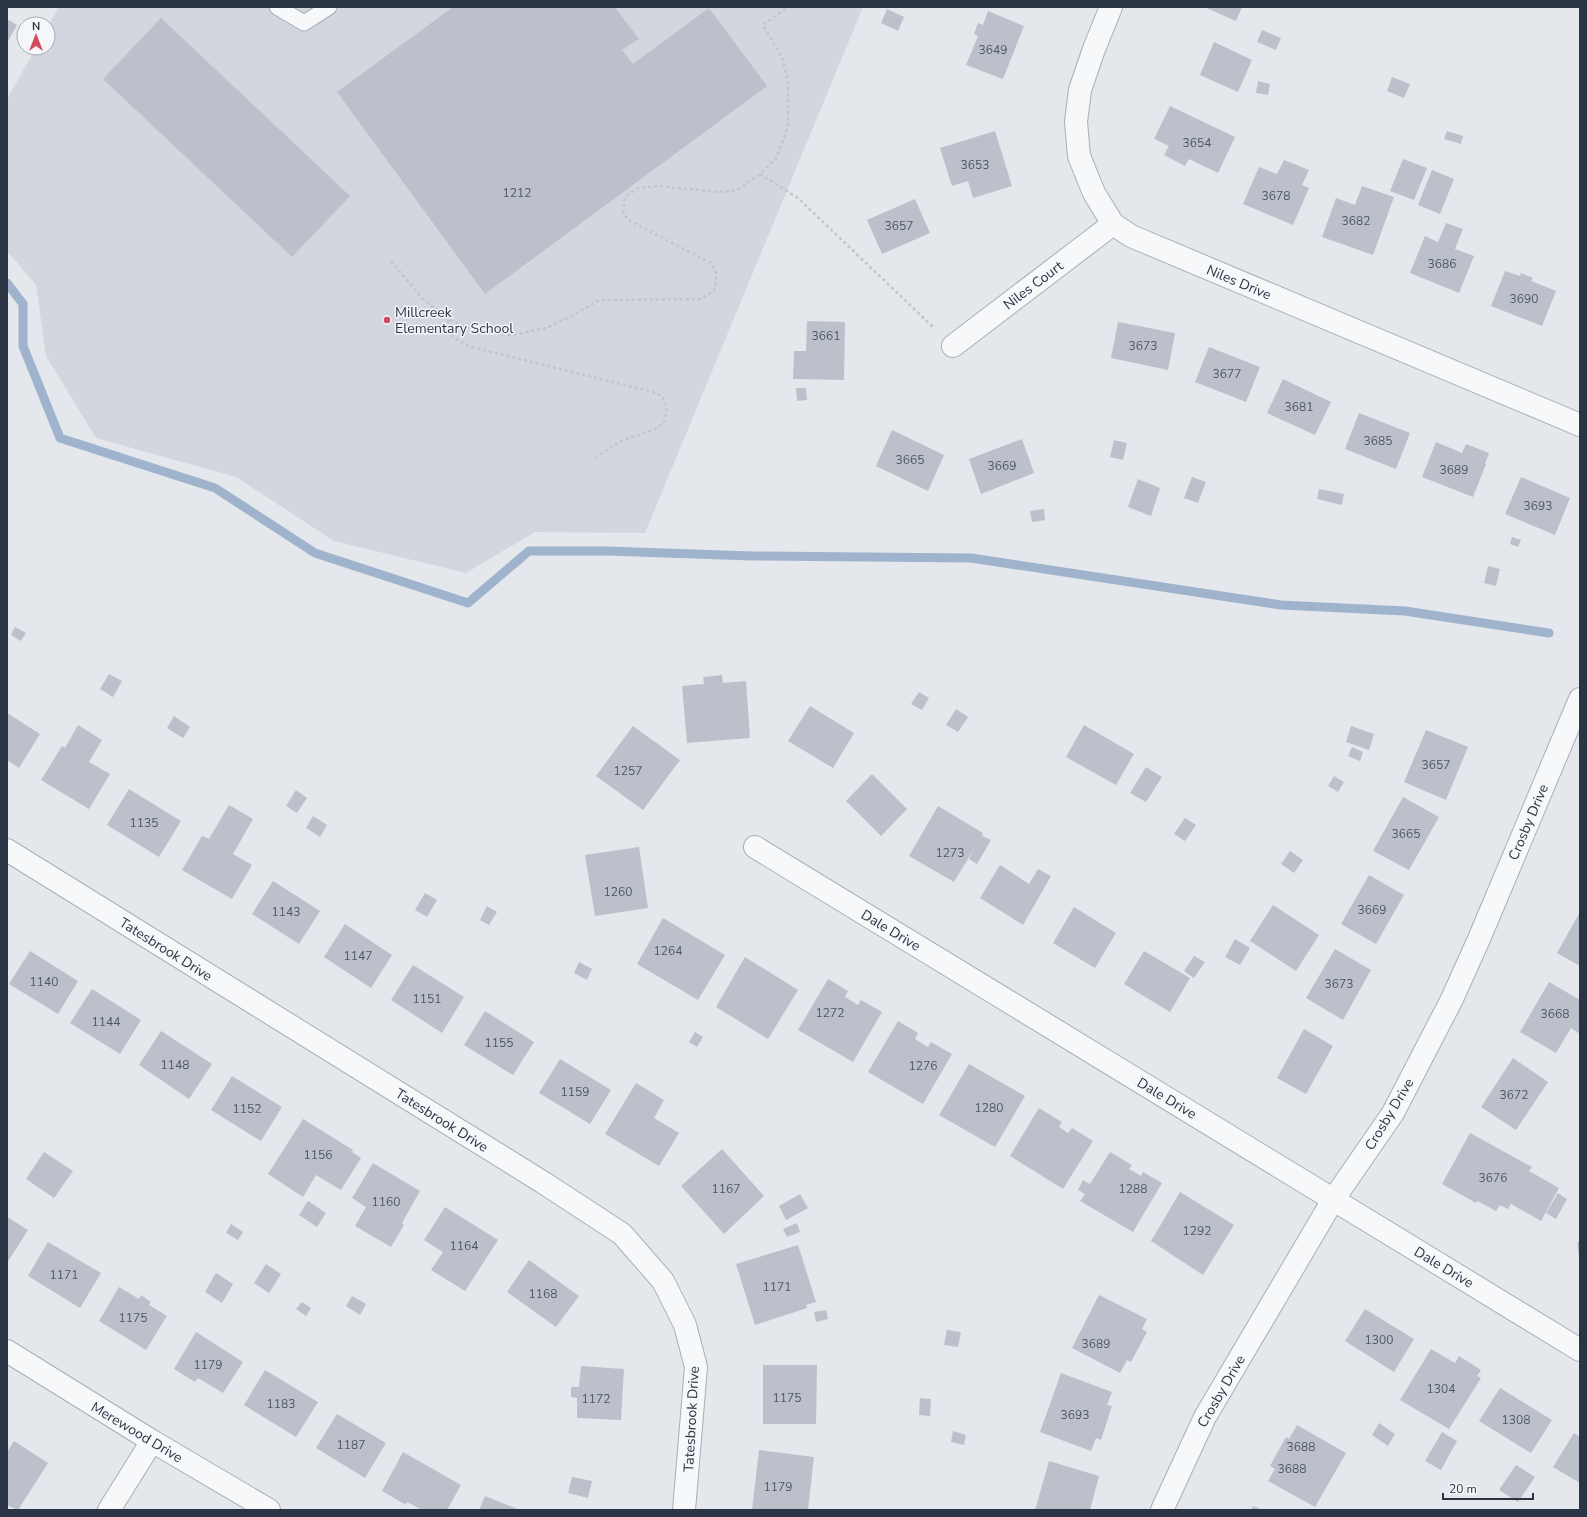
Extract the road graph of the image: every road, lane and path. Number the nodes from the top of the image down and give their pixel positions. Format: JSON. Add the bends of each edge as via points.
{"nodes":[{"id":1,"x":277,"y":7,"type":"edge"},
{"id":2,"x":329,"y":7,"type":"edge"},
{"id":3,"x":788,"y":7,"type":"edge"},
{"id":4,"x":1111,"y":7,"type":"edge"},
{"id":5,"x":760,"y":174,"type":"junction"},
{"id":6,"x":1113,"y":224,"type":"junction"},
{"id":7,"x":390,"y":261,"type":"dead end"},
{"id":8,"x":449,"y":320,"type":"junction"},
{"id":9,"x":953,"y":346,"type":"joint"},
{"id":10,"x":1580,"y":426,"type":"edge"},
{"id":11,"x":596,"y":457,"type":"dead end"},
{"id":12,"x":1580,"y":699,"type":"edge"},
{"id":13,"x":755,"y":847,"type":"dead end"},
{"id":14,"x":7,"y":850,"type":"edge"},
{"id":15,"x":1333,"y":1200,"type":"junction"},
{"id":16,"x":1580,"y":1350,"type":"edge"},
{"id":17,"x":7,"y":1351,"type":"edge"},
{"id":18,"x":152,"y":1441,"type":"junction"},
{"id":19,"x":109,"y":1510,"type":"edge"},
{"id":20,"x":269,"y":1510,"type":"edge"},
{"id":21,"x":684,"y":1510,"type":"edge"},
{"id":22,"x":1162,"y":1510,"type":"edge"}],
"edges":[{"from":1,"to":2,"type":"lane","via":[[304,23]]},
{"from":3,"to":5,"type":"path","via":[[763,25],[783,59],[789,105],[788,124],[776,158]]},
{"from":4,"to":6,"type":"street","name":"Niles Drive","via":[[1080,90],[1076,122],[1079,156],[1094,193]]},
{"from":5,"to":8,"type":"path","via":[[737,190],[718,192],[658,186],[638,188],[625,197],[623,212],[628,220],[711,263],[717,275],[714,291],[700,299],[599,300],[574,316],[546,328],[512,335],[472,330]]},
{"from":5,"to":9,"type":"path","via":[[798,198]]},
{"from":6,"to":9,"type":"street","name":"Niles Court"},
{"from":6,"to":10,"type":"street","name":"Niles Drive","via":[[1131,236]]},
{"from":7,"to":8,"type":"path","via":[[421,297]]},
{"from":8,"to":11,"type":"path","via":[[445,328],[460,343],[662,396],[667,407],[665,420],[658,428],[621,441]]},
{"from":12,"to":15,"type":"street","name":"Crosby Drive","via":[[1452,999],[1393,1113]]},
{"from":13,"to":15,"type":"street","name":"Dale Drive"},
{"from":14,"to":21,"type":"street","name":"Tatesbrook Drive","via":[[622,1234],[662,1281],[685,1325],[696,1367]]},
{"from":15,"to":16,"type":"street","name":"Dale Drive"},
{"from":15,"to":22,"type":"street","name":"Crosby Drive","via":[[1205,1416]]},
{"from":17,"to":18,"type":"street","name":"Merewood Drive"},
{"from":18,"to":19,"type":"street"},
{"from":18,"to":20,"type":"street","name":"Merewood Drive"}]}
